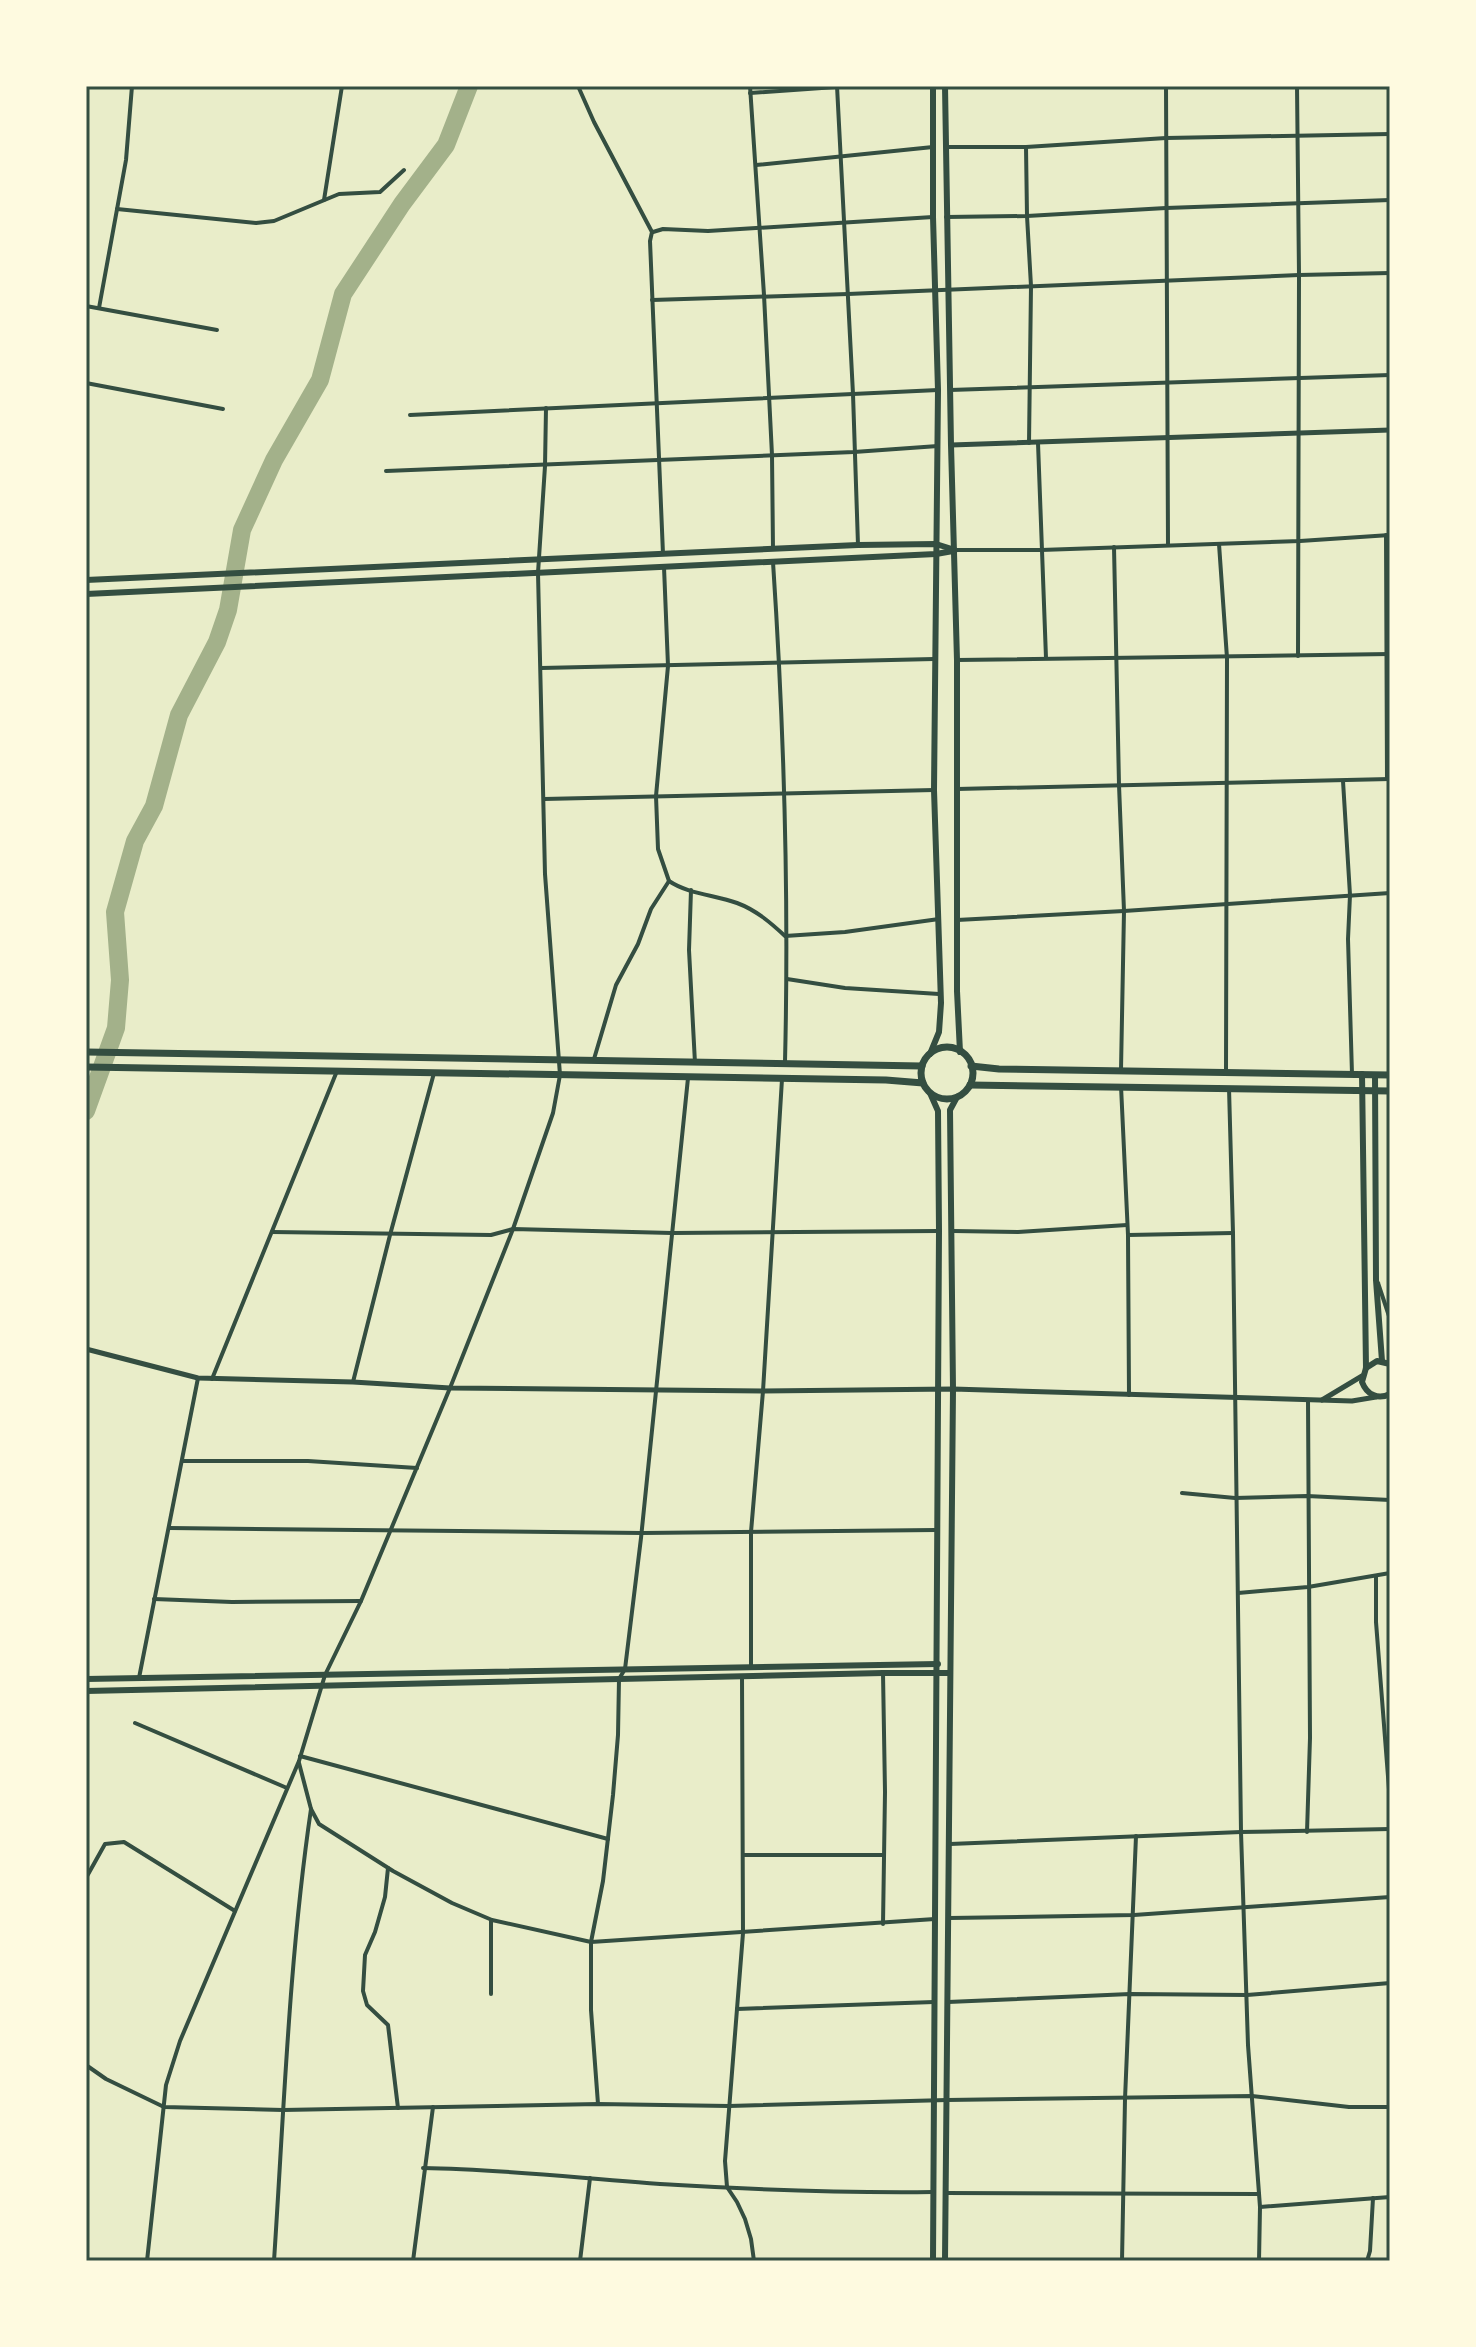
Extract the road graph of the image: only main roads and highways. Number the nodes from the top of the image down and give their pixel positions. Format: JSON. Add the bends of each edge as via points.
{"nodes":[{"id":1,"x":933,"y":86,"type":"edge"},
{"id":2,"x":945,"y":86,"type":"edge"},
{"id":3,"x":936,"y":544,"type":"junction"},
{"id":4,"x":955,"y":550,"type":"junction"},
{"id":5,"x":936,"y":554,"type":"junction"},
{"id":6,"x":86,"y":580,"type":"edge"},
{"id":7,"x":86,"y":594,"type":"edge"},
{"id":8,"x":86,"y":1052,"type":"edge"},
{"id":9,"x":960,"y":1052,"type":"junction"},
{"id":10,"x":930,"y":1054,"type":"junction"},
{"id":11,"x":922,"y":1066,"type":"junction"},
{"id":12,"x":971,"y":1066,"type":"junction"},
{"id":13,"x":86,"y":1067,"type":"edge"},
{"id":14,"x":1362,"y":1074,"type":"junction"},
{"id":15,"x":1375,"y":1075,"type":"junction"},
{"id":16,"x":1390,"y":1075,"type":"edge"},
{"id":17,"x":923,"y":1083,"type":"junction"},
{"id":18,"x":970,"y":1085,"type":"junction"},
{"id":19,"x":1363,"y":1090,"type":"junction"},
{"id":20,"x":1375,"y":1090,"type":"junction"},
{"id":21,"x":1390,"y":1091,"type":"edge"},
{"id":22,"x":930,"y":1093,"type":"junction"},
{"id":23,"x":957,"y":1097,"type":"junction"},
{"id":24,"x":1382,"y":1361,"type":"junction"},
{"id":25,"x":1390,"y":1364,"type":"edge"},
{"id":26,"x":1366,"y":1368,"type":"junction"},
{"id":27,"x":1383,"y":1396,"type":"edge"},
{"id":28,"x":1390,"y":1403,"type":"edge"},
{"id":29,"x":950,"y":1663,"type":"junction"},
{"id":30,"x":938,"y":1664,"type":"junction"},
{"id":31,"x":937,"y":1673,"type":"junction"},
{"id":32,"x":950,"y":1673,"type":"junction"},
{"id":33,"x":86,"y":1679,"type":"edge"},
{"id":34,"x":86,"y":1691,"type":"edge"},
{"id":35,"x":933,"y":2261,"type":"edge"},
{"id":36,"x":945,"y":2261,"type":"edge"}],
"edges":[{"from":1,"to":3,"type":"main road"},
{"from":2,"to":4,"type":"main road"},
{"from":3,"to":4,"type":"main road"},
{"from":3,"to":5,"type":"main road"},
{"from":3,"to":6,"type":"main road"},
{"from":4,"to":5,"type":"main road"},
{"from":4,"to":9,"type":"main road"},
{"from":5,"to":7,"type":"main road"},
{"from":5,"to":10,"type":"main road","via":[[934,790],[940,994],[939,1032]]},
{"from":8,"to":11,"type":"highway"},
{"from":9,"to":10,"type":"highway","via":[[943,1048]]},
{"from":9,"to":12,"type":"highway"},
{"from":10,"to":11,"type":"highway"},
{"from":11,"to":17,"type":"highway"},
{"from":12,"to":14,"type":"highway"},
{"from":12,"to":18,"type":"highway"},
{"from":13,"to":17,"type":"highway"},
{"from":14,"to":15,"type":"highway"},
{"from":14,"to":19,"type":"main road"},
{"from":15,"to":16,"type":"highway"},
{"from":15,"to":20,"type":"main road"},
{"from":17,"to":22,"type":"highway"},
{"from":18,"to":19,"type":"highway"},
{"from":18,"to":23,"type":"highway"},
{"from":19,"to":20,"type":"highway"},
{"from":19,"to":26,"type":"main road"},
{"from":20,"to":21,"type":"highway"},
{"from":20,"to":24,"type":"main road"},
{"from":22,"to":23,"type":"highway"},
{"from":22,"to":30,"type":"main road","via":[[938,1111]]},
{"from":23,"to":29,"type":"main road","via":[[950,1110]]},
{"from":24,"to":25,"type":"main road"},
{"from":24,"to":26,"type":"main road"},
{"from":26,"to":27,"type":"main road","via":[[1362,1382],[1367,1392]]},
{"from":27,"to":28,"type":"main road"},
{"from":29,"to":30,"type":"main road"},
{"from":29,"to":32,"type":"main road"},
{"from":30,"to":31,"type":"main road"},
{"from":30,"to":33,"type":"main road"},
{"from":31,"to":32,"type":"main road"},
{"from":31,"to":34,"type":"main road"},
{"from":31,"to":35,"type":"main road"},
{"from":32,"to":36,"type":"main road"}]}
